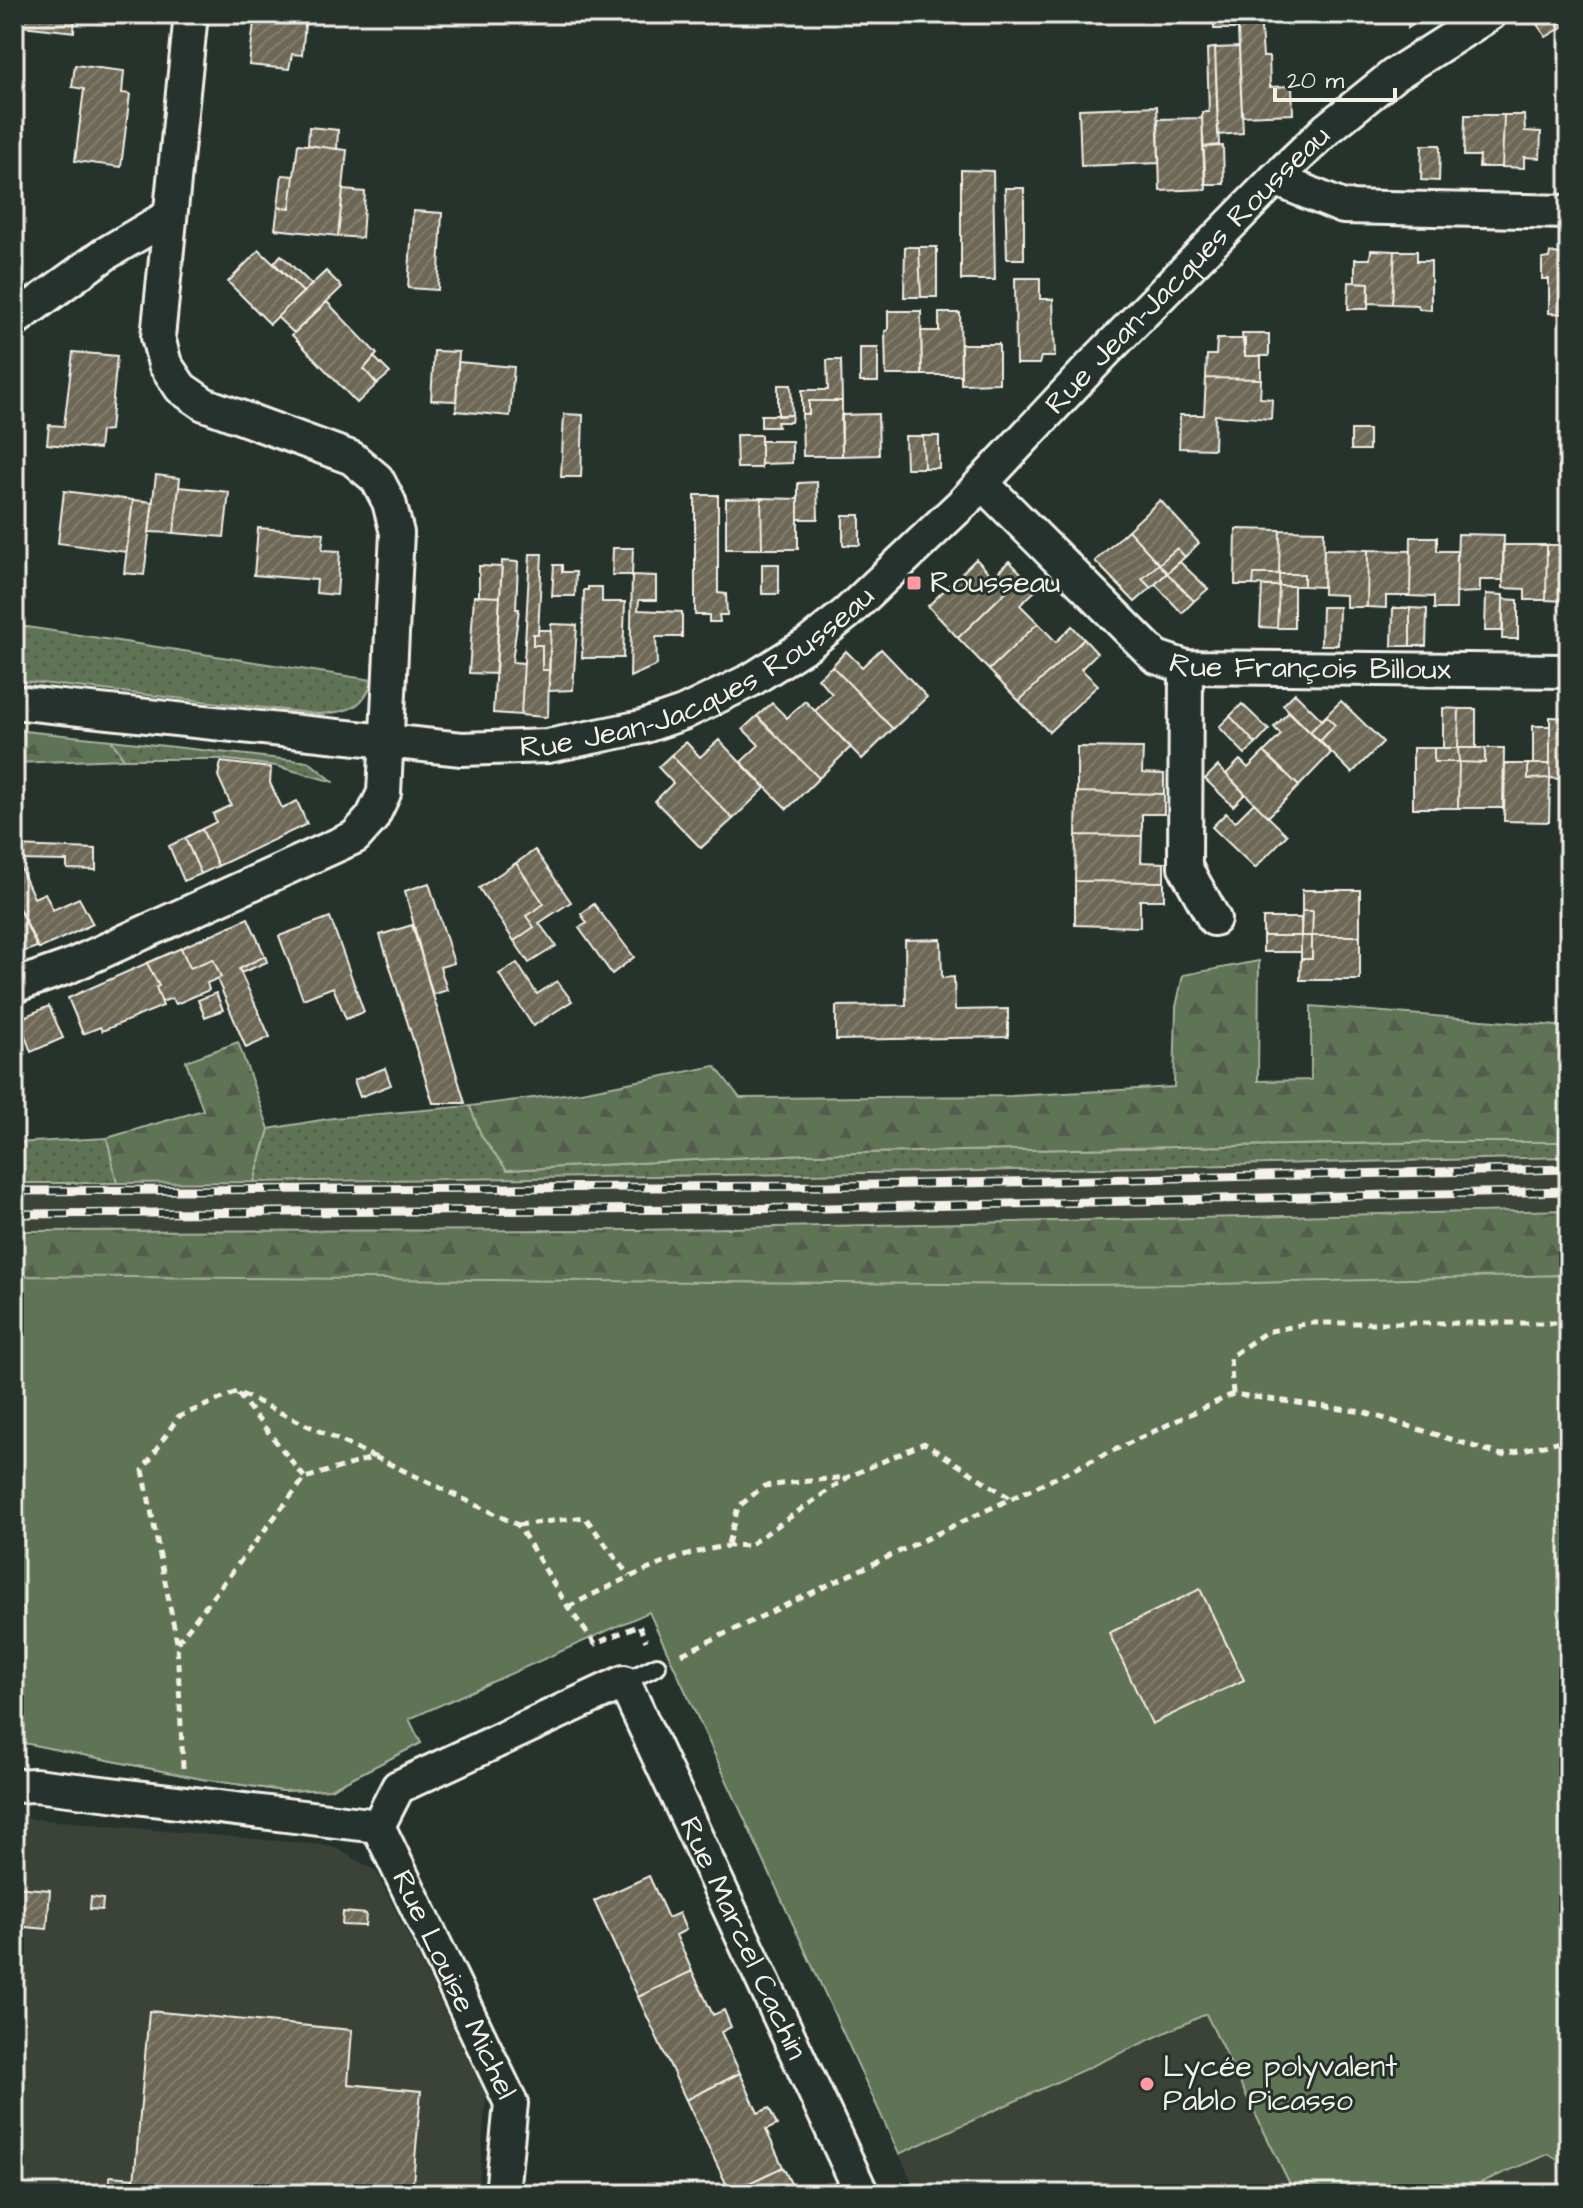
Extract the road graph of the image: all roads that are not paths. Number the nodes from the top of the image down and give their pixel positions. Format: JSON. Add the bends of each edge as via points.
{"nodes":[{"id":1,"x":191,"y":14,"type":"edge"},
{"id":2,"x":1490,"y":14,"type":"edge"},
{"id":3,"x":1275,"y":179,"type":"junction"},
{"id":4,"x":1569,"y":212,"type":"edge"},
{"id":5,"x":169,"y":216,"type":"junction"},
{"id":6,"x":14,"y":320,"type":"edge"},
{"id":7,"x":982,"y":483,"type":"junction"},
{"id":8,"x":1186,"y":667,"type":"junction"},
{"id":9,"x":1569,"y":671,"type":"edge"},
{"id":10,"x":14,"y":702,"type":"edge"},
{"id":11,"x":386,"y":742,"type":"junction"},
{"id":12,"x":1214,"y":919,"type":"dead end"},
{"id":13,"x":14,"y":986,"type":"edge"},
{"id":14,"x":657,"y":1666,"type":"road end"},
{"id":15,"x":624,"y":1682,"type":"junction"},
{"id":16,"x":21,"y":1782,"type":"edge"},
{"id":17,"x":378,"y":1826,"type":"junction"},
{"id":18,"x":502,"y":2194,"type":"edge"},
{"id":19,"x":862,"y":2194,"type":"edge"}],
"edges":[{"from":1,"to":5,"type":"street"},
{"from":2,"to":3,"type":"street","name":"Rue Jean-Jacques Rousseau","via":[[1394,75]]},
{"from":3,"to":4,"type":"street","via":[[1343,207]]},
{"from":3,"to":7,"type":"street","name":"Rue Jean-Jacques Rousseau"},
{"from":5,"to":6,"type":"street","via":[[105,254]]},
{"from":5,"to":11,"type":"street","via":[[158,337],[165,364],[181,388],[204,404],[352,458],[377,479],[389,502],[397,533]]},
{"from":7,"to":8,"type":"street","name":"Rue François Billoux","via":[[1156,657]]},
{"from":7,"to":11,"type":"street","name":"Rue Jean-Jacques Rousseau","via":[[876,587],[808,644],[683,713],[548,746],[462,749]]},
{"from":8,"to":9,"type":"street","name":"Rue François Billoux"},
{"from":8,"to":12,"type":"street","via":[[1185,867]]},
{"from":10,"to":11,"type":"street","name":"Rue Jean-Jacques Rousseau"},
{"from":11,"to":13,"type":"street","via":[[384,793],[355,837],[68,967]]},
{"from":14,"to":15,"type":"lane"},
{"from":15,"to":17,"type":"street","via":[[398,1787]]},
{"from":15,"to":19,"type":"street","name":"Rue Marcel Cachin"},
{"from":16,"to":17,"type":"street"},
{"from":17,"to":18,"type":"street","name":"Rue Louise Michel","via":[[511,2103]]}]}
